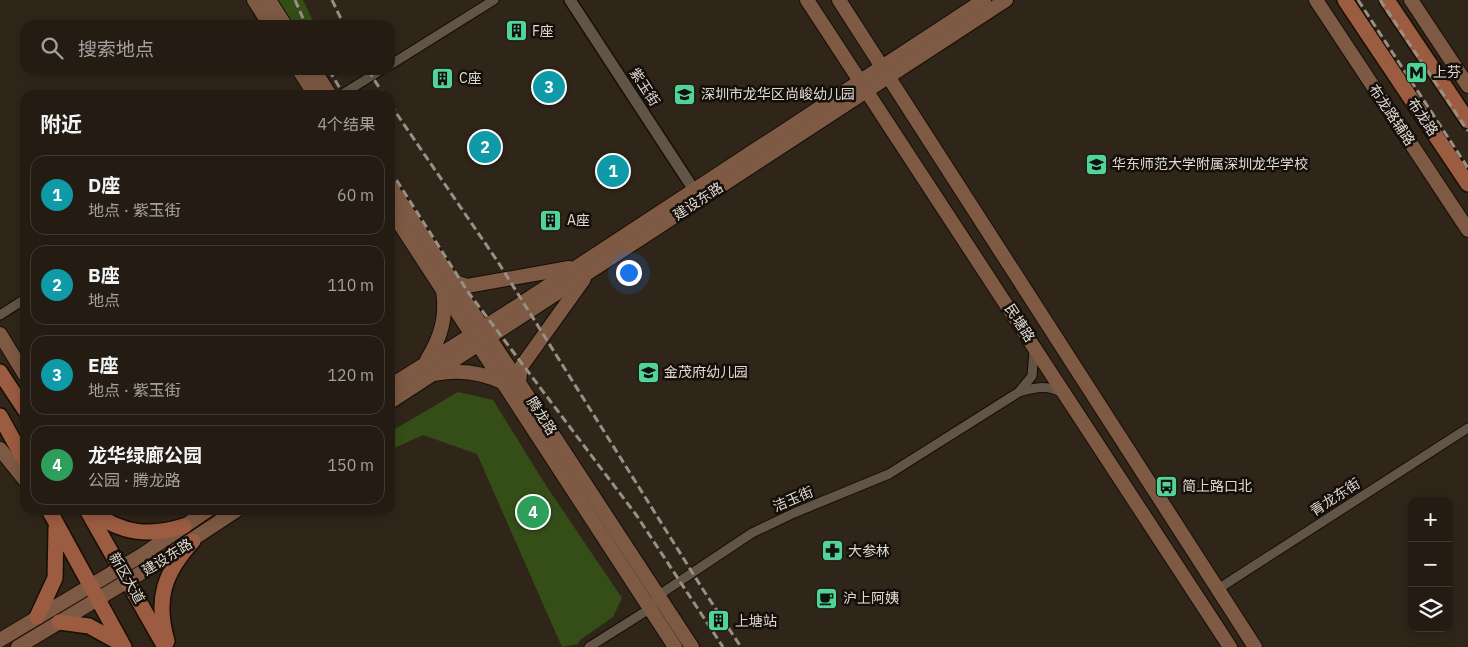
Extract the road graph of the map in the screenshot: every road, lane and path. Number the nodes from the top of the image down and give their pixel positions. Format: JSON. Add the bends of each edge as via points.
{"nodes":[{"id":1,"x":254,"y":0,"type":"edge"},
{"id":2,"x":269,"y":0,"type":"edge"},
{"id":3,"x":494,"y":0,"type":"edge"},
{"id":4,"x":570,"y":0,"type":"edge"},
{"id":5,"x":807,"y":0,"type":"edge"},
{"id":6,"x":840,"y":0,"type":"edge"},
{"id":7,"x":984,"y":0,"type":"edge"},
{"id":8,"x":1006,"y":0,"type":"edge"},
{"id":9,"x":1316,"y":0,"type":"edge"},
{"id":10,"x":1345,"y":0,"type":"edge"},
{"id":11,"x":1388,"y":0,"type":"edge"},
{"id":12,"x":1411,"y":0,"type":"edge"},
{"id":13,"x":267,"y":20,"type":"edge"},
{"id":14,"x":282,"y":20,"type":"edge"},
{"id":15,"x":395,"y":61,"type":"edge"},
{"id":16,"x":886,"y":71,"type":"junction"},
{"id":17,"x":302,"y":75,"type":"edge"},
{"id":18,"x":317,"y":75,"type":"edge"},
{"id":19,"x":373,"y":75,"type":"edge"},
{"id":20,"x":864,"y":86,"type":"junction"},
{"id":21,"x":1468,"y":86,"type":"edge"},
{"id":22,"x":312,"y":90,"type":"edge"},
{"id":23,"x":327,"y":90,"type":"edge"},
{"id":24,"x":348,"y":90,"type":"edge"},
{"id":25,"x":1468,"y":121,"type":"edge"},
{"id":26,"x":1468,"y":184,"type":"edge"},
{"id":27,"x":694,"y":190,"type":"junction"},
{"id":28,"x":395,"y":195,"type":"edge"},
{"id":29,"x":395,"y":216,"type":"edge"},
{"id":30,"x":1468,"y":230,"type":"edge"},
{"id":31,"x":575,"y":267,"type":"junction"},
{"id":32,"x":590,"y":271,"type":"junction"},
{"id":33,"x":448,"y":286,"type":"junction"},
{"id":34,"x":20,"y":302,"type":"edge"},
{"id":35,"x":0,"y":315,"type":"edge"},
{"id":36,"x":0,"y":334,"type":"edge"},
{"id":37,"x":481,"y":336,"type":"junction"},
{"id":38,"x":1032,"y":341,"type":"junction"},
{"id":39,"x":20,"y":367,"type":"edge"},
{"id":40,"x":426,"y":369,"type":"junction"},
{"id":41,"x":0,"y":372,"type":"edge"},
{"id":42,"x":512,"y":383,"type":"junction"},
{"id":43,"x":395,"y":384,"type":"edge"},
{"id":44,"x":1019,"y":392,"type":"junction"},
{"id":45,"x":395,"y":397,"type":"edge"},
{"id":46,"x":1070,"y":400,"type":"junction"},
{"id":47,"x":20,"y":402,"type":"edge"},
{"id":48,"x":0,"y":416,"type":"edge"},
{"id":49,"x":1468,"y":428,"type":"edge"},
{"id":50,"x":0,"y":449,"type":"edge"},
{"id":51,"x":20,"y":452,"type":"edge"},
{"id":52,"x":20,"y":474,"type":"edge"},
{"id":53,"x":90,"y":515,"type":"edge"},
{"id":54,"x":99,"y":515,"type":"edge"},
{"id":55,"x":200,"y":515,"type":"edge"},
{"id":56,"x":230,"y":515,"type":"edge"},
{"id":57,"x":52,"y":516,"type":"edge"},
{"id":58,"x":184,"y":526,"type":"junction"},
{"id":59,"x":192,"y":541,"type":"junction"},
{"id":60,"x":124,"y":574,"type":"junction"},
{"id":61,"x":1218,"y":589,"type":"junction"},
{"id":62,"x":93,"y":593,"type":"junction"},
{"id":63,"x":659,"y":595,"type":"junction"},
{"id":64,"x":650,"y":608,"type":"junction"},
{"id":65,"x":37,"y":617,"type":"junction"},
{"id":66,"x":59,"y":622,"type":"junction"},
{"id":67,"x":0,"y":640,"type":"edge"},
{"id":68,"x":122,"y":645,"type":"edge"},
{"id":69,"x":18,"y":647,"type":"edge"},
{"id":70,"x":167,"y":647,"type":"edge"},
{"id":71,"x":588,"y":647,"type":"edge"},
{"id":72,"x":675,"y":647,"type":"edge"},
{"id":73,"x":692,"y":647,"type":"edge"},
{"id":74,"x":1230,"y":647,"type":"edge"},
{"id":75,"x":1255,"y":647,"type":"edge"}],
"edges":[{"from":1,"to":13,"type":"main road"},
{"from":2,"to":14,"type":"main road"},
{"from":3,"to":15,"type":"street"},
{"from":4,"to":27,"type":"street","name":"紫玉街"},
{"from":5,"to":20,"type":"main road","name":"民塘路"},
{"from":6,"to":16,"type":"main road","name":"民塘路"},
{"from":7,"to":16,"type":"main road","name":"建设东路"},
{"from":8,"to":16,"type":"main road","name":"建设东路"},
{"from":9,"to":30,"type":"main road","name":"布龙路辅路"},
{"from":10,"to":26,"type":"main road","name":"布龙路"},
{"from":11,"to":25,"type":"main road"},
{"from":12,"to":21,"type":"main road"},
{"from":16,"to":20,"type":"main road","name":"建设东路"},
{"from":16,"to":61,"type":"main road","name":"民塘路"},
{"from":17,"to":22,"type":"main road"},
{"from":18,"to":23,"type":"main road"},
{"from":19,"to":24,"type":"street"},
{"from":20,"to":27,"type":"main road","name":"建设东路"},
{"from":20,"to":32,"type":"main road","name":"建设东路"},
{"from":20,"to":38,"type":"main road","name":"民塘路"},
{"from":27,"to":31,"type":"main road","name":"建设东路"},
{"from":28,"to":33,"type":"main road","name":"腾龙路"},
{"from":29,"to":33,"type":"main road","name":"腾龙路"},
{"from":31,"to":33,"type":"main road","via":[[467,286]]},
{"from":31,"to":37,"type":"main road","name":"建设东路"},
{"from":32,"to":37,"type":"main road","name":"建设东路"},
{"from":32,"to":42,"type":"main road"},
{"from":33,"to":37,"type":"main road","name":"腾龙路"},
{"from":33,"to":40,"type":"main road","via":[[444,320]]},
{"from":34,"to":35,"type":"street"},
{"from":36,"to":39,"type":"main road"},
{"from":37,"to":40,"type":"main road","name":"建设东路"},
{"from":37,"to":42,"type":"main road","name":"腾龙路"},
{"from":38,"to":44,"type":"street","via":[[1035,366],[1032,376]]},
{"from":38,"to":46,"type":"main road","name":"民塘路"},
{"from":40,"to":42,"type":"main road","via":[[470,372]]},
{"from":40,"to":43,"type":"main road","name":"建设东路"},
{"from":40,"to":45,"type":"main road","name":"建设东路"},
{"from":41,"to":47,"type":"main road"},
{"from":42,"to":63,"type":"main road","name":"腾龙路"},
{"from":42,"to":64,"type":"main road","name":"腾龙路"},
{"from":44,"to":46,"type":"street","via":[[1039,387],[1052,388]]},
{"from":44,"to":63,"type":"street","name":"洁玉街","via":[[889,474],[752,533]]},
{"from":46,"to":74,"type":"main road","name":"民塘路"},
{"from":48,"to":51,"type":"main road"},
{"from":49,"to":61,"type":"street","name":"青龙东街"},
{"from":50,"to":52,"type":"main road"},
{"from":53,"to":60,"type":"main road","name":"新区大道"},
{"from":54,"to":58,"type":"main road","via":[[113,524],[143,533],[164,532]]},
{"from":55,"to":58,"type":"main road","name":"建设东路"},
{"from":56,"to":59,"type":"main road","name":"建设东路"},
{"from":57,"to":62,"type":"main road"},
{"from":57,"to":65,"type":"main road","via":[[57,537],[55,578]]},
{"from":58,"to":60,"type":"main road","name":"建设东路"},
{"from":59,"to":60,"type":"main road","name":"建设东路"},
{"from":59,"to":70,"type":"main road","via":[[164,583],[162,608]]},
{"from":60,"to":62,"type":"main road","name":"建设东路"},
{"from":60,"to":70,"type":"main road","name":"新区大道"},
{"from":61,"to":75,"type":"main road","name":"民塘路"},
{"from":62,"to":65,"type":"main road","name":"建设东路"},
{"from":62,"to":66,"type":"main road","name":"建设东路"},
{"from":62,"to":68,"type":"main road"},
{"from":63,"to":64,"type":"street","name":"洁玉街"},
{"from":63,"to":73,"type":"main road","name":"腾龙路"},
{"from":64,"to":71,"type":"street","name":"洁玉街"},
{"from":64,"to":72,"type":"main road","name":"腾龙路"},
{"from":65,"to":67,"type":"main road","name":"建设东路"},
{"from":66,"to":68,"type":"main road","via":[[90,626]]},
{"from":66,"to":69,"type":"main road","name":"建设东路"}]}
